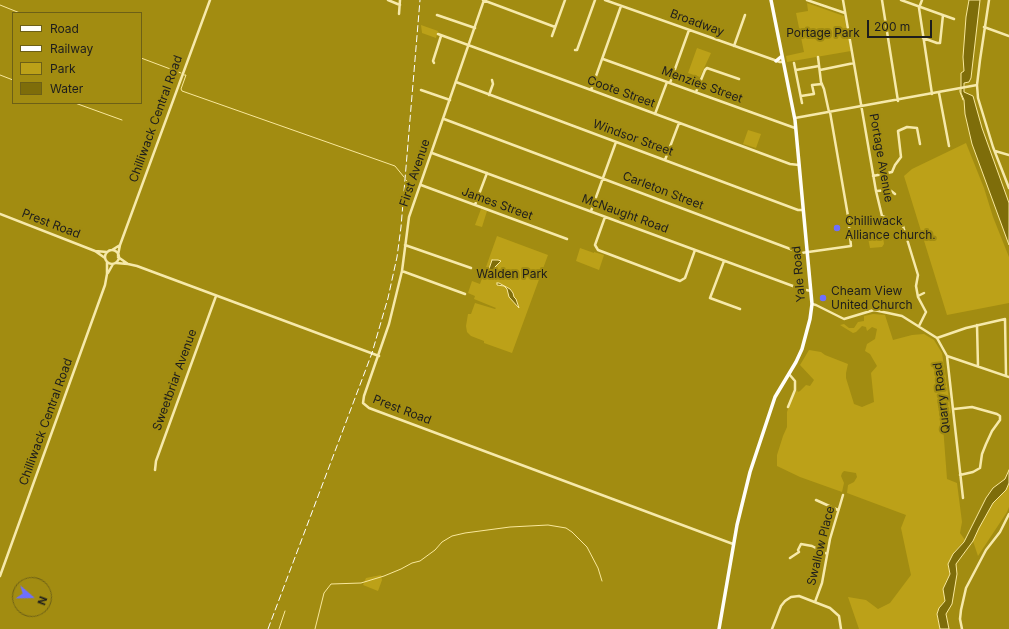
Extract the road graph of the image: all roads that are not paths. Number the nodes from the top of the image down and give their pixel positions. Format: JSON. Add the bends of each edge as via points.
{"nodes":[{"id":1,"x":210,"y":0,"type":"edge"},
{"id":2,"x":388,"y":0,"type":"edge"},
{"id":3,"x":400,"y":0,"type":"edge"},
{"id":4,"x":484,"y":0,"type":"edge"},
{"id":5,"x":565,"y":0,"type":"edge"},
{"id":6,"x":596,"y":0,"type":"edge"},
{"id":7,"x":605,"y":0,"type":"edge"},
{"id":8,"x":771,"y":0,"type":"edge"},
{"id":9,"x":806,"y":0,"type":"edge"},
{"id":10,"x":843,"y":0,"type":"edge"},
{"id":11,"x":882,"y":0,"type":"edge"},
{"id":12,"x":900,"y":0,"type":"edge"},
{"id":13,"x":922,"y":0,"type":"edge"},
{"id":14,"x":989,"y":0,"type":"edge"},
{"id":15,"x":614,"y":2,"type":"edge"},
{"id":16,"x":400,"y":5,"type":"junction"},
{"id":17,"x":621,"y":6,"type":"junction"},
{"id":18,"x":919,"y":7,"type":"junction"},
{"id":19,"x":845,"y":13,"type":"junction"},
{"id":20,"x":399,"y":14,"type":"dead end"},
{"id":21,"x":437,"y":14,"type":"dead end"},
{"id":22,"x":745,"y":15,"type":"dead end"},
{"id":23,"x":943,"y":15,"type":"junction"},
{"id":24,"x":954,"y":19,"type":"dead end"},
{"id":25,"x":555,"y":27,"type":"junction"},
{"id":26,"x":984,"y":27,"type":"junction"},
{"id":27,"x":474,"y":28,"type":"junction"},
{"id":28,"x":689,"y":30,"type":"junction"},
{"id":29,"x":552,"y":36,"type":"dead end"},
{"id":30,"x":1009,"y":36,"type":"edge"},
{"id":31,"x":923,"y":38,"type":"junction"},
{"id":32,"x":468,"y":46,"type":"junction"},
{"id":33,"x":734,"y":46,"type":"junction"},
{"id":34,"x":575,"y":50,"type":"dead end"},
{"id":35,"x":782,"y":56,"type":"junction"},
{"id":36,"x":818,"y":57,"type":"dead end"},
{"id":37,"x":602,"y":59,"type":"junction"},
{"id":38,"x":776,"y":61,"type":"junction"},
{"id":39,"x":783,"y":62,"type":"junction"},
{"id":40,"x":794,"y":63,"type":"dead end"},
{"id":41,"x":854,"y":63,"type":"junction"},
{"id":42,"x":434,"y":64,"type":"dead end"},
{"id":43,"x":819,"y":66,"type":"junction"},
{"id":44,"x":796,"y":70,"type":"junction"},
{"id":45,"x":820,"y":70,"type":"junction"},
{"id":46,"x":739,"y":78,"type":"dead end"},
{"id":47,"x":492,"y":80,"type":"dead end"},
{"id":48,"x":456,"y":82,"type":"junction"},
{"id":49,"x":669,"y":83,"type":"junction"},
{"id":50,"x":822,"y":84,"type":"junction"},
{"id":51,"x":975,"y":86,"type":"junction"},
{"id":52,"x":421,"y":90,"type":"dead end"},
{"id":53,"x":590,"y":90,"type":"junction"},
{"id":54,"x":696,"y":92,"type":"junction"},
{"id":55,"x":939,"y":93,"type":"junction"},
{"id":56,"x":932,"y":94,"type":"junction"},
{"id":57,"x":489,"y":95,"type":"junction"},
{"id":58,"x":801,"y":96,"type":"junction"},
{"id":59,"x":450,"y":100,"type":"junction"},
{"id":60,"x":898,"y":100,"type":"junction"},
{"id":61,"x":802,"y":103,"type":"dead end"},
{"id":62,"x":862,"y":107,"type":"junction"},
{"id":63,"x":830,"y":112,"type":"junction"},
{"id":64,"x":655,"y":114,"type":"junction"},
{"id":65,"x":444,"y":118,"type":"junction"},
{"id":66,"x":794,"y":118,"type":"junction"},
{"id":67,"x":679,"y":123,"type":"junction"},
{"id":68,"x":795,"y":128,"type":"junction"},
{"id":69,"x":616,"y":142,"type":"junction"},
{"id":70,"x":920,"y":144,"type":"dead end"},
{"id":71,"x":950,"y":146,"type":"dead end"},
{"id":72,"x":995,"y":151,"type":"junction"},
{"id":73,"x":432,"y":153,"type":"junction"},
{"id":74,"x":1009,"y":155,"type":"edge"},
{"id":75,"x":665,"y":160,"type":"junction"},
{"id":76,"x":799,"y":165,"type":"junction"},
{"id":77,"x":487,"y":173,"type":"junction"},
{"id":78,"x":873,"y":176,"type":"junction"},
{"id":79,"x":603,"y":178,"type":"junction"},
{"id":80,"x":421,"y":185,"type":"junction"},
{"id":81,"x":1009,"y":188,"type":"edge"},
{"id":82,"x":876,"y":191,"type":"junction"},
{"id":83,"x":895,"y":194,"type":"dead end"},
{"id":84,"x":475,"y":205,"type":"junction"},
{"id":85,"x":803,"y":210,"type":"junction"},
{"id":86,"x":591,"y":211,"type":"junction"},
{"id":87,"x":0,"y":214,"type":"edge"},
{"id":88,"x":606,"y":217,"type":"junction"},
{"id":89,"x":567,"y":239,"type":"dead end"},
{"id":90,"x":120,"y":245,"type":"junction"},
{"id":91,"x":406,"y":245,"type":"junction"},
{"id":92,"x":112,"y":250,"type":"junction"},
{"id":93,"x":695,"y":250,"type":"junction"},
{"id":94,"x":94,"y":251,"type":"junction"},
{"id":95,"x":107,"y":252,"type":"junction"},
{"id":96,"x":808,"y":252,"type":"junction"},
{"id":97,"x":118,"y":256,"type":"junction"},
{"id":98,"x":105,"y":258,"type":"junction"},
{"id":99,"x":724,"y":261,"type":"junction"},
{"id":100,"x":106,"y":262,"type":"junction"},
{"id":101,"x":114,"y":263,"type":"junction"},
{"id":102,"x":128,"y":264,"type":"junction"},
{"id":103,"x":471,"y":268,"type":"dead end"},
{"id":104,"x":402,"y":271,"type":"junction"},
{"id":105,"x":108,"y":274,"type":"junction"},
{"id":106,"x":812,"y":291,"type":"junction"},
{"id":107,"x":465,"y":294,"type":"dead end"},
{"id":108,"x":924,"y":294,"type":"dead end"},
{"id":109,"x":216,"y":296,"type":"junction"},
{"id":110,"x":918,"y":296,"type":"junction"},
{"id":111,"x":812,"y":304,"type":"junction"},
{"id":112,"x":740,"y":308,"type":"dead end"},
{"id":113,"x":919,"y":326,"type":"junction"},
{"id":114,"x":977,"y":326,"type":"junction"},
{"id":115,"x":937,"y":338,"type":"junction"},
{"id":116,"x":379,"y":356,"type":"junction"},
{"id":117,"x":947,"y":356,"type":"junction"},
{"id":118,"x":978,"y":366,"type":"junction"},
{"id":119,"x":789,"y":374,"type":"junction"},
{"id":120,"x":1007,"y":376,"type":"edge"},
{"id":121,"x":788,"y":407,"type":"dead end"},
{"id":122,"x":954,"y":410,"type":"junction"},
{"id":123,"x":155,"y":470,"type":"dead end"},
{"id":124,"x":960,"y":475,"type":"junction"},
{"id":125,"x":843,"y":494,"type":"dead end"},
{"id":126,"x":963,"y":498,"type":"dead end"},
{"id":127,"x":816,"y":500,"type":"dead end"},
{"id":128,"x":838,"y":510,"type":"junction"},
{"id":129,"x":1009,"y":514,"type":"edge"},
{"id":130,"x":733,"y":544,"type":"junction"},
{"id":131,"x":827,"y":554,"type":"junction"},
{"id":132,"x":790,"y":558,"type":"dead end"},
{"id":133,"x":0,"y":576,"type":"edge"},
{"id":134,"x":815,"y":602,"type":"junction"},
{"id":135,"x":719,"y":629,"type":"edge"},
{"id":136,"x":772,"y":629,"type":"edge"},
{"id":137,"x":841,"y":629,"type":"edge"},
{"id":138,"x":962,"y":629,"type":"edge"}],
"edges":[{"from":1,"to":90,"type":"street","name":"Chilliwack Central Road"},
{"from":2,"to":16,"type":"street"},
{"from":3,"to":16,"type":"street"},
{"from":4,"to":25,"type":"street"},
{"from":4,"to":27,"type":"street","name":"First Avenue"},
{"from":5,"to":25,"type":"street"},
{"from":6,"to":34,"type":"street","via":[[578,50]]},
{"from":7,"to":15,"type":"street","name":"Broadway"},
{"from":8,"to":35,"type":"main road","name":"Yale Road"},
{"from":9,"to":19,"type":"street"},
{"from":10,"to":19,"type":"street","name":"Portage Avenue"},
{"from":11,"to":60,"type":"street"},
{"from":12,"to":18,"type":"street"},
{"from":13,"to":18,"type":"street"},
{"from":14,"to":26,"type":"street"},
{"from":15,"to":17,"type":"street","name":"Broadway"},
{"from":16,"to":20,"type":"street"},
{"from":17,"to":28,"type":"street","name":"Broadway"},
{"from":17,"to":37,"type":"street"},
{"from":18,"to":23,"type":"street"},
{"from":18,"to":31,"type":"street"},
{"from":19,"to":41,"type":"street","name":"Portage Avenue"},
{"from":21,"to":27,"type":"street"},
{"from":22,"to":33,"type":"street"},
{"from":23,"to":24,"type":"street"},
{"from":23,"to":31,"type":"street","via":[[940,43]]},
{"from":25,"to":29,"type":"street"},
{"from":26,"to":30,"type":"street"},
{"from":26,"to":51,"type":"street"},
{"from":27,"to":32,"type":"street","name":"First Avenue"},
{"from":28,"to":33,"type":"street","name":"Broadway"},
{"from":28,"to":49,"type":"street"},
{"from":31,"to":56,"type":"street"},
{"from":32,"to":42,"type":"street","name":"Coote Street","via":[[440,35],[432,61]]},
{"from":32,"to":48,"type":"street","name":"First Avenue"},
{"from":32,"to":53,"type":"street","name":"Coote Street"},
{"from":33,"to":38,"type":"street","name":"Broadway"},
{"from":35,"to":38,"type":"main road"},
{"from":35,"to":39,"type":"main road","name":"Yale Road"},
{"from":36,"to":43,"type":"street"},
{"from":37,"to":49,"type":"street","name":"Menzies Street"},
{"from":37,"to":53,"type":"street"},
{"from":38,"to":39,"type":"street","name":"Broadway"},
{"from":39,"to":66,"type":"main road","name":"Yale Road"},
{"from":40,"to":44,"type":"street"},
{"from":41,"to":45,"type":"street"},
{"from":41,"to":62,"type":"street","name":"Portage Avenue"},
{"from":43,"to":44,"type":"street"},
{"from":43,"to":45,"type":"street"},
{"from":44,"to":58,"type":"street"},
{"from":45,"to":50,"type":"street"},
{"from":46,"to":54,"type":"street","via":[[707,68]]},
{"from":47,"to":57,"type":"street"},
{"from":48,"to":57,"type":"street","name":"Windsor Street"},
{"from":48,"to":59,"type":"street","name":"First Avenue"},
{"from":49,"to":54,"type":"street","name":"Menzies Street"},
{"from":49,"to":64,"type":"street"},
{"from":50,"to":58,"type":"street","via":[[812,85],[814,94]]},
{"from":50,"to":63,"type":"street"},
{"from":51,"to":55,"type":"street"},
{"from":51,"to":72,"type":"street"},
{"from":52,"to":59,"type":"street"},
{"from":53,"to":64,"type":"street","name":"Coote Street"},
{"from":54,"to":68,"type":"street","name":"Menzies Street"},
{"from":55,"to":56,"type":"street"},
{"from":55,"to":71,"type":"street"},
{"from":56,"to":60,"type":"street"},
{"from":57,"to":69,"type":"street","name":"Windsor Street"},
{"from":58,"to":61,"type":"street"},
{"from":59,"to":65,"type":"street","name":"First Avenue"},
{"from":60,"to":62,"type":"street"},
{"from":62,"to":63,"type":"street"},
{"from":62,"to":78,"type":"street","name":"Portage Avenue"},
{"from":63,"to":66,"type":"street"},
{"from":63,"to":96,"type":"street","name":"Carleton Street","via":[[851,246]]},
{"from":64,"to":67,"type":"street","name":"Coote Street"},
{"from":65,"to":73,"type":"street","name":"First Avenue"},
{"from":65,"to":79,"type":"street","name":"Carleton Street"},
{"from":66,"to":68,"type":"main road","name":"Yale Road"},
{"from":67,"to":75,"type":"street"},
{"from":67,"to":76,"type":"street","name":"Coote Street","via":[[790,164]]},
{"from":68,"to":76,"type":"main road","name":"Yale Road"},
{"from":69,"to":75,"type":"street","name":"Windsor Street"},
{"from":69,"to":79,"type":"street"},
{"from":70,"to":78,"type":"street","via":[[917,128],[898,131],[901,157],[892,172]]},
{"from":72,"to":74,"type":"street"},
{"from":72,"to":81,"type":"street"},
{"from":73,"to":77,"type":"street","name":"McNaught Road"},
{"from":73,"to":80,"type":"street","name":"First Avenue"},
{"from":75,"to":85,"type":"street","name":"Windsor Street"},
{"from":76,"to":85,"type":"main road","name":"Yale Road"},
{"from":77,"to":84,"type":"street"},
{"from":77,"to":86,"type":"street","name":"McNaught Road"},
{"from":78,"to":82,"type":"street","name":"Portage Avenue"},
{"from":79,"to":86,"type":"street"},
{"from":79,"to":96,"type":"street","name":"Carleton Street","via":[[801,252]]},
{"from":80,"to":84,"type":"street","name":"James Street"},
{"from":80,"to":91,"type":"street","name":"First Avenue","via":[[409,217]]},
{"from":82,"to":83,"type":"street","via":[[890,190]]},
{"from":82,"to":110,"type":"street","name":"Portage Avenue","via":[[882,216],[903,226],[918,275]]},
{"from":84,"to":89,"type":"street","name":"James Street"},
{"from":85,"to":96,"type":"main road","name":"Yale Road"},
{"from":86,"to":88,"type":"street","name":"McNaught Road"},
{"from":87,"to":94,"type":"street","name":"Prest Road"},
{"from":88,"to":93,"type":"street","name":"McNaught Road"},
{"from":88,"to":93,"type":"street","via":[[595,245],[598,250],[680,281],[685,278]]},
{"from":90,"to":92,"type":"street"},
{"from":90,"to":97,"type":"street","name":"Chilliwack Central Road"},
{"from":91,"to":103,"type":"street"},
{"from":91,"to":104,"type":"street","name":"First Avenue"},
{"from":92,"to":95,"type":"street"},
{"from":92,"to":97,"type":"street"},
{"from":93,"to":99,"type":"street","name":"McNaught Road"},
{"from":94,"to":95,"type":"street","name":"Prest Road"},
{"from":94,"to":98,"type":"street","name":"Prest Road"},
{"from":95,"to":98,"type":"street"},
{"from":96,"to":106,"type":"main road","name":"Yale Road"},
{"from":97,"to":101,"type":"street"},
{"from":97,"to":102,"type":"street"},
{"from":98,"to":100,"type":"street"},
{"from":99,"to":106,"type":"street","name":"McNaught Road","via":[[805,291]]},
{"from":99,"to":112,"type":"street","via":[[710,298]]},
{"from":100,"to":101,"type":"street"},
{"from":100,"to":105,"type":"street","name":"Chilliwack Central Road"},
{"from":101,"to":102,"type":"street"},
{"from":101,"to":105,"type":"street","name":"Chilliwack Central Road"},
{"from":102,"to":109,"type":"street"},
{"from":104,"to":107,"type":"street"},
{"from":104,"to":116,"type":"street","name":"First Avenue"},
{"from":105,"to":133,"type":"street","name":"Chilliwack Central Road"},
{"from":106,"to":111,"type":"main road","name":"Yale Road"},
{"from":108,"to":110,"type":"street"},
{"from":109,"to":116,"type":"street"},
{"from":109,"to":123,"type":"street","name":"Sweetbriar Avenue","via":[[156,461]]},
{"from":110,"to":113,"type":"street","name":"Portage Avenue","via":[[926,312]]},
{"from":111,"to":113,"type":"street","name":"Quarry Road","via":[[844,319],[874,310],[902,316]]},
{"from":111,"to":119,"type":"main road","name":"Yale Road","via":[[802,349]]},
{"from":113,"to":115,"type":"street","name":"Quarry Road"},
{"from":114,"to":115,"type":"street"},
{"from":114,"to":118,"type":"street"},
{"from":114,"to":120,"type":"street","via":[[1005,319]]},
{"from":115,"to":117,"type":"street","name":"Quarry Road"},
{"from":116,"to":130,"type":"street","name":"Prest Road","via":[[362,401],[366,407]]},
{"from":117,"to":118,"type":"street"},
{"from":117,"to":122,"type":"street","name":"Quarry Road"},
{"from":118,"to":120,"type":"street"},
{"from":119,"to":121,"type":"street","via":[[795,381],[796,390]]},
{"from":119,"to":130,"type":"main road","name":"Yale Road","via":[[775,397],[754,458]]},
{"from":122,"to":124,"type":"street","name":"Quarry Road"},
{"from":122,"to":124,"type":"street","via":[[972,407],[1000,416],[982,454],[980,468]]},
{"from":124,"to":126,"type":"street","name":"Quarry Road"},
{"from":125,"to":128,"type":"street","name":"Swallow Place"},
{"from":127,"to":128,"type":"street"},
{"from":128,"to":131,"type":"street","name":"Swallow Place"},
{"from":129,"to":138,"type":"street","via":[[966,588],[960,610]]},
{"from":130,"to":135,"type":"main road","name":"Yale Road"},
{"from":131,"to":132,"type":"street","via":[[812,546],[801,544],[799,552]]},
{"from":131,"to":134,"type":"street","name":"Swallow Place"},
{"from":134,"to":136,"type":"street","via":[[799,596],[785,600]]},
{"from":134,"to":137,"type":"street","via":[[830,608],[839,616]]}]}
